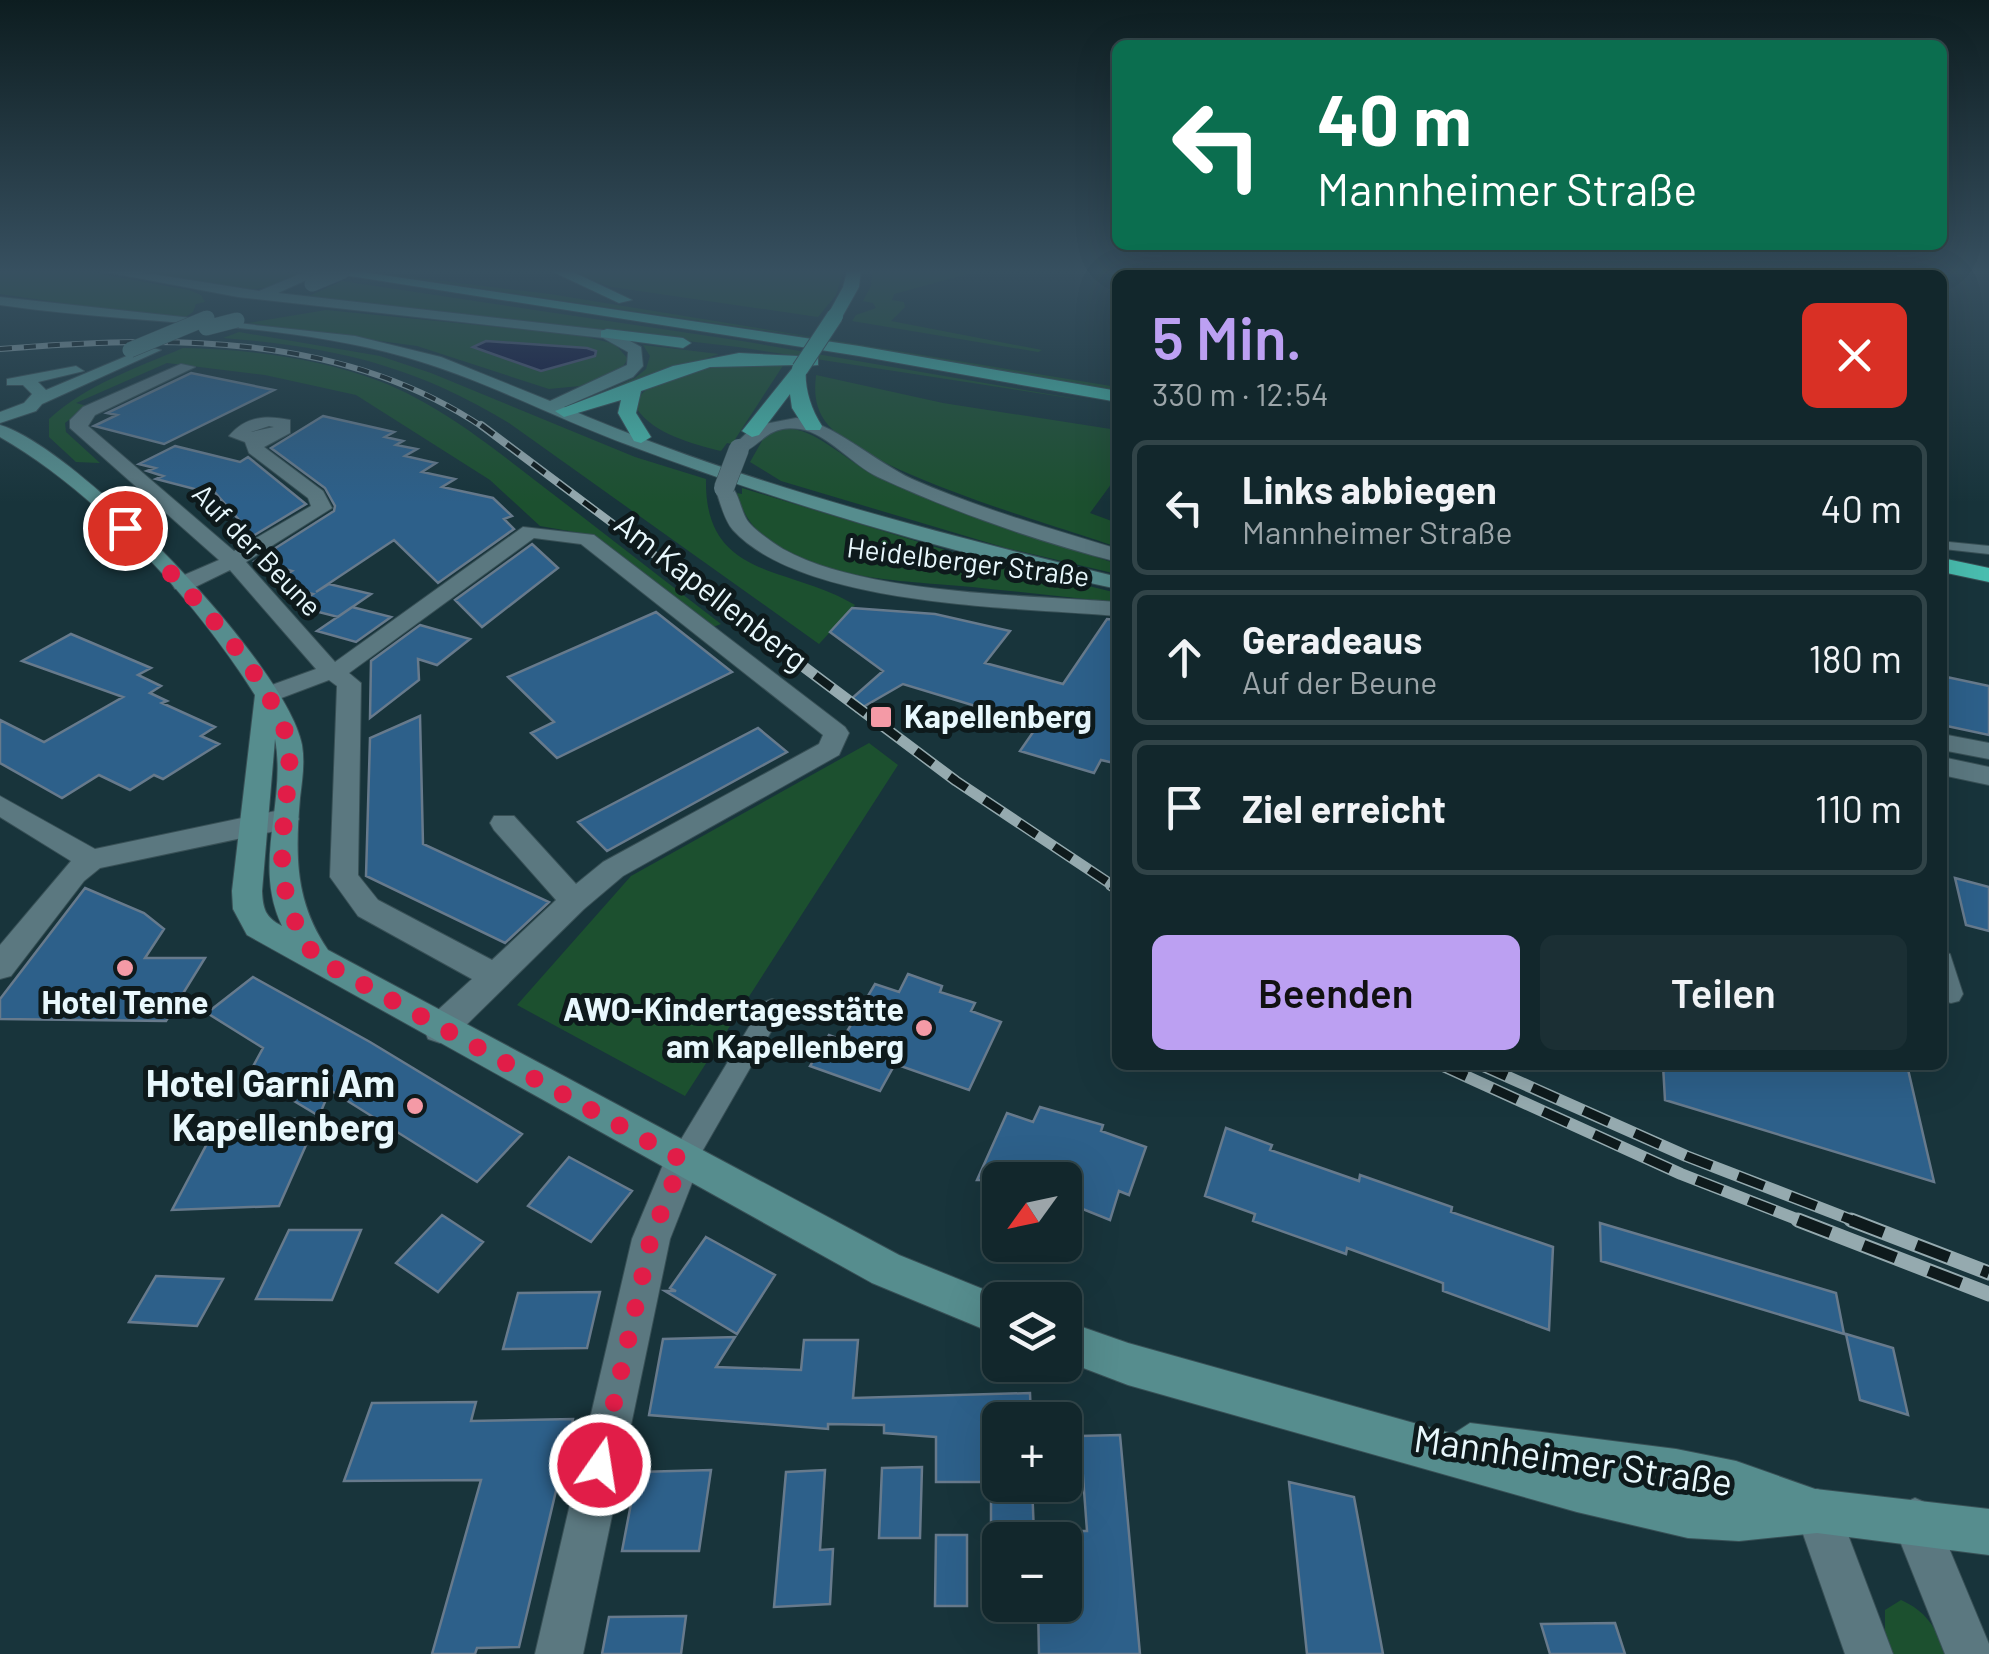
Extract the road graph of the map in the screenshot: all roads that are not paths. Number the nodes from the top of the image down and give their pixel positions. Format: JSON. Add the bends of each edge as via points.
{"nodes":[{"id":1,"x":135,"y":348,"type":"edge"},
{"id":2,"x":157,"y":348,"type":"edge"},
{"id":3,"x":387,"y":348,"type":"edge"},
{"id":4,"x":633,"y":348,"type":"edge"},
{"id":5,"x":688,"y":348,"type":"edge"},
{"id":6,"x":815,"y":348,"type":"edge"},
{"id":7,"x":842,"y":348,"type":"edge"},
{"id":8,"x":918,"y":348,"type":"edge"},
{"id":9,"x":187,"y":367,"type":"dead end"},
{"id":10,"x":802,"y":368,"type":"junction"},
{"id":11,"x":1112,"y":380,"type":"edge"},
{"id":12,"x":7,"y":382,"type":"edge"},
{"id":13,"x":633,"y":389,"type":"junction"},
{"id":14,"x":1112,"y":395,"type":"edge"},
{"id":15,"x":32,"y":404,"type":"junction"},
{"id":16,"x":558,"y":409,"type":"junction"},
{"id":17,"x":1112,"y":409,"type":"edge"},
{"id":18,"x":0,"y":418,"type":"edge"},
{"id":19,"x":813,"y":426,"type":"junction"},
{"id":20,"x":0,"y":430,"type":"edge"},
{"id":21,"x":752,"y":431,"type":"junction"},
{"id":22,"x":641,"y":437,"type":"junction"},
{"id":23,"x":23,"y":439,"type":"junction"},
{"id":24,"x":254,"y":440,"type":"dead end"},
{"id":25,"x":761,"y":484,"type":"junction"},
{"id":26,"x":1947,"y":552,"type":"edge"},
{"id":27,"x":1989,"y":552,"type":"edge"},
{"id":28,"x":1947,"y":553,"type":"edge"},
{"id":29,"x":1112,"y":554,"type":"edge"},
{"id":30,"x":233,"y":561,"type":"junction"},
{"id":31,"x":1989,"y":575,"type":"edge"},
{"id":32,"x":1112,"y":581,"type":"edge"},
{"id":33,"x":183,"y":584,"type":"junction"},
{"id":34,"x":1112,"y":608,"type":"edge"},
{"id":35,"x":341,"y":678,"type":"junction"},
{"id":36,"x":267,"y":695,"type":"junction"},
{"id":37,"x":1947,"y":743,"type":"edge"},
{"id":38,"x":1989,"y":751,"type":"edge"},
{"id":39,"x":1947,"y":767,"type":"edge"},
{"id":40,"x":1989,"y":776,"type":"edge"},
{"id":41,"x":0,"y":804,"type":"edge"},
{"id":42,"x":285,"y":819,"type":"junction"},
{"id":43,"x":504,"y":823,"type":"dead end"},
{"id":44,"x":252,"y":826,"type":"junction"},
{"id":45,"x":91,"y":860,"type":"junction"},
{"id":46,"x":574,"y":901,"type":"junction"},
{"id":47,"x":317,"y":959,"type":"junction"},
{"id":48,"x":0,"y":967,"type":"edge"},
{"id":49,"x":495,"y":976,"type":"junction"},
{"id":50,"x":1947,"y":979,"type":"edge"},
{"id":51,"x":1951,"y":994,"type":"dead end"},
{"id":52,"x":772,"y":1009,"type":"dead end"},
{"id":53,"x":440,"y":1029,"type":"junction"},
{"id":54,"x":682,"y":1160,"type":"junction"},
{"id":55,"x":982,"y":1309,"type":"edge"},
{"id":56,"x":1082,"y":1346,"type":"edge"},
{"id":57,"x":1817,"y":1511,"type":"junction"},
{"id":58,"x":1915,"y":1522,"type":"junction"},
{"id":59,"x":1989,"y":1532,"type":"edge"},
{"id":60,"x":559,"y":1654,"type":"edge"},
{"id":61,"x":1869,"y":1654,"type":"edge"},
{"id":62,"x":1970,"y":1654,"type":"edge"}],
"edges":[{"from":1,"to":12,"type":"main road","bridge":true,"via":[[78,370]]},
{"from":2,"to":15,"type":"main road"},
{"from":3,"to":16,"type":"main road","name":"Heidelberger Straße"},
{"from":4,"to":16,"type":"main road","via":[[635,366]]},
{"from":5,"to":10,"type":"highway"},
{"from":6,"to":10,"type":"highway","bridge":true},
{"from":7,"to":14,"type":"highway"},
{"from":8,"to":11,"type":"highway"},
{"from":9,"to":30,"type":"street","name":"Auf der Beune","via":[[89,411],[79,428]]},
{"from":10,"to":13,"type":"highway","via":[[722,360]]},
{"from":10,"to":17,"type":"highway"},
{"from":10,"to":19,"type":"highway","via":[[801,408]]},
{"from":10,"to":21,"type":"highway"},
{"from":12,"to":15,"type":"main road","via":[[37,388]]},
{"from":13,"to":16,"type":"highway","via":[[598,404]]},
{"from":13,"to":22,"type":"highway","via":[[627,412]]},
{"from":15,"to":18,"type":"main road"},
{"from":15,"to":23,"type":"main road"},
{"from":16,"to":22,"type":"main road","name":"Heidelberger Straße"},
{"from":16,"to":25,"type":"main road","name":"Heidelberger Straße"},
{"from":19,"to":21,"type":"street"},
{"from":19,"to":29,"type":"street","via":[[909,484]]},
{"from":20,"to":23,"type":"main road"},
{"from":21,"to":34,"type":"street","name":"Heidelberger Straße","bridge":true,"via":[[724,492],[733,520],[784,560],[872,584]]},
{"from":22,"to":25,"type":"main road","name":"Heidelberger Straße"},
{"from":23,"to":33,"type":"main road"},
{"from":24,"to":30,"type":"street","via":[[255,449],[316,495],[322,508]]},
{"from":25,"to":32,"type":"main road","name":"Heidelberger Straße","via":[[875,522]]},
{"from":26,"to":27,"type":"highway"},
{"from":28,"to":31,"type":"highway"},
{"from":30,"to":33,"type":"street"},
{"from":30,"to":35,"type":"street","name":"Auf der Beune"},
{"from":33,"to":36,"type":"main road"},
{"from":35,"to":36,"type":"street","name":"Am Kapellenberg"},
{"from":35,"to":46,"type":"street","name":"Am Kapellenberg","via":[[530,531],[587,538],[836,733],[830,749],[613,869]]},
{"from":35,"to":49,"type":"street","via":[[344,877],[368,908]]},
{"from":36,"to":42,"type":"main road","via":[[290,750]]},
{"from":36,"to":44,"type":"main road"},
{"from":37,"to":38,"type":"street"},
{"from":39,"to":40,"type":"street"},
{"from":41,"to":45,"type":"street"},
{"from":42,"to":44,"type":"street"},
{"from":42,"to":47,"type":"main road","via":[[284,895]]},
{"from":43,"to":46,"type":"street"},
{"from":44,"to":45,"type":"street"},
{"from":44,"to":47,"type":"main road","via":[[252,919],[271,937]]},
{"from":45,"to":48,"type":"street"},
{"from":46,"to":49,"type":"street","name":"Am Kapellenberg"},
{"from":47,"to":53,"type":"main road"},
{"from":49,"to":53,"type":"street","name":"Am Kapellenberg"},
{"from":50,"to":51,"type":"lane"},
{"from":52,"to":54,"type":"lane"},
{"from":53,"to":54,"type":"main road"},
{"from":54,"to":55,"type":"main road","via":[[900,1276]]},
{"from":54,"to":60,"type":"street","via":[[651,1238]]},
{"from":56,"to":57,"type":"main road","name":"Mannheimer Straße","via":[[1688,1516]]},
{"from":57,"to":58,"type":"main road","name":"Mannheimer Straße"},
{"from":57,"to":61,"type":"street"},
{"from":58,"to":59,"type":"main road","name":"Mannheimer Straße"},
{"from":58,"to":62,"type":"street"}]}
